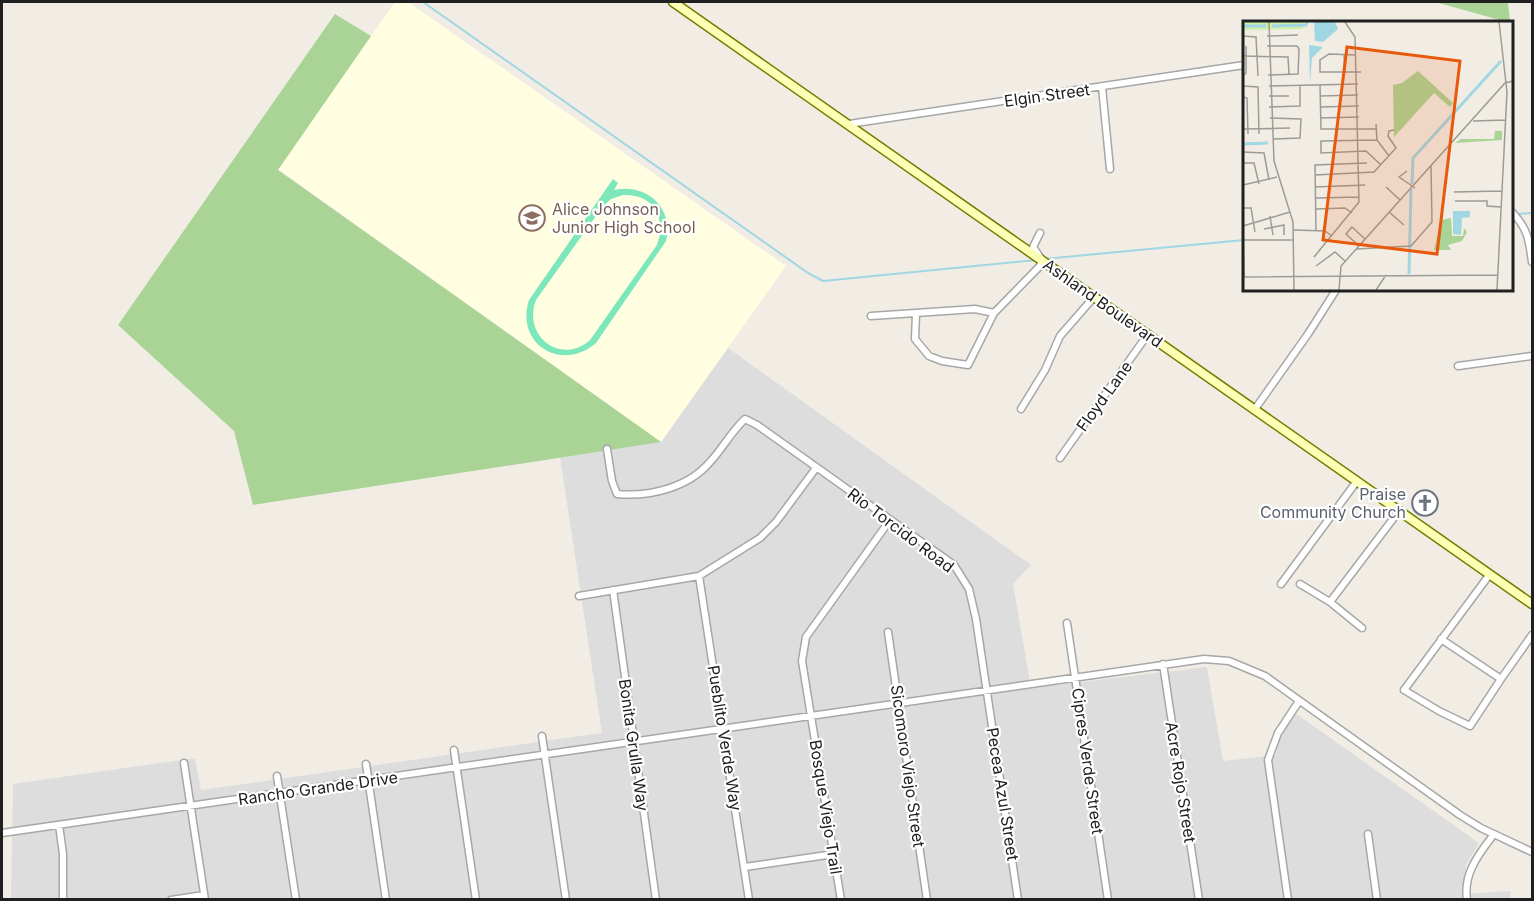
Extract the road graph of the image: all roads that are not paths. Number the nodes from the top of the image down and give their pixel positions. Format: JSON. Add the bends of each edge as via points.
{"nodes":[{"id":1,"x":673,"y":2,"type":"edge"},
{"id":2,"x":1243,"y":65,"type":"edge"},
{"id":3,"x":1102,"y":87,"type":"junction"},
{"id":4,"x":849,"y":124,"type":"junction"},
{"id":5,"x":1110,"y":169,"type":"dead end"},
{"id":6,"x":1513,"y":213,"type":"edge"},
{"id":7,"x":1040,"y":233,"type":"dead end"},
{"id":8,"x":1042,"y":260,"type":"junction"},
{"id":9,"x":1533,"y":262,"type":"edge"},
{"id":10,"x":1335,"y":291,"type":"edge"},
{"id":11,"x":1094,"y":297,"type":"junction"},
{"id":12,"x":915,"y":313,"type":"junction"},
{"id":13,"x":994,"y":313,"type":"junction"},
{"id":14,"x":871,"y":316,"type":"dead end"},
{"id":15,"x":1148,"y":334,"type":"junction"},
{"id":16,"x":1533,"y":356,"type":"edge"},
{"id":17,"x":1458,"y":366,"type":"dead end"},
{"id":18,"x":1021,"y":409,"type":"dead end"},
{"id":19,"x":1255,"y":409,"type":"junction"},
{"id":20,"x":607,"y":449,"type":"dead end"},
{"id":21,"x":1060,"y":458,"type":"dead end"},
{"id":22,"x":816,"y":468,"type":"junction"},
{"id":23,"x":1357,"y":481,"type":"junction"},
{"id":24,"x":1399,"y":510,"type":"junction"},
{"id":25,"x":890,"y":520,"type":"junction"},
{"id":26,"x":1490,"y":574,"type":"junction"},
{"id":27,"x":699,"y":576,"type":"junction"},
{"id":28,"x":1281,"y":584,"type":"dead end"},
{"id":29,"x":1300,"y":584,"type":"dead end"},
{"id":30,"x":613,"y":590,"type":"junction"},
{"id":31,"x":579,"y":596,"type":"dead end"},
{"id":32,"x":1330,"y":602,"type":"junction"},
{"id":33,"x":1533,"y":604,"type":"edge"},
{"id":34,"x":1067,"y":623,"type":"dead end"},
{"id":35,"x":1362,"y":628,"type":"dead end"},
{"id":36,"x":888,"y":632,"type":"dead end"},
{"id":37,"x":1533,"y":635,"type":"edge"},
{"id":38,"x":1441,"y":639,"type":"junction"},
{"id":39,"x":1163,"y":664,"type":"junction"},
{"id":40,"x":1076,"y":677,"type":"junction"},
{"id":41,"x":1501,"y":678,"type":"junction"},
{"id":42,"x":987,"y":690,"type":"junction"},
{"id":43,"x":1299,"y":700,"type":"junction"},
{"id":44,"x":899,"y":702,"type":"junction"},
{"id":45,"x":810,"y":716,"type":"junction"},
{"id":46,"x":724,"y":729,"type":"junction"},
{"id":47,"x":542,"y":736,"type":"dead end"},
{"id":48,"x":634,"y":742,"type":"junction"},
{"id":49,"x":454,"y":750,"type":"dead end"},
{"id":50,"x":545,"y":755,"type":"junction"},
{"id":51,"x":184,"y":763,"type":"dead end"},
{"id":52,"x":366,"y":764,"type":"dead end"},
{"id":53,"x":457,"y":768,"type":"junction"},
{"id":54,"x":277,"y":776,"type":"dead end"},
{"id":55,"x":368,"y":781,"type":"junction"},
{"id":56,"x":280,"y":794,"type":"junction"},
{"id":57,"x":191,"y":806,"type":"junction"},
{"id":58,"x":60,"y":825,"type":"junction"},
{"id":59,"x":2,"y":833,"type":"edge"},
{"id":60,"x":1368,"y":834,"type":"dead end"},
{"id":61,"x":1494,"y":834,"type":"junction"},
{"id":62,"x":1533,"y":852,"type":"edge"},
{"id":63,"x":834,"y":854,"type":"junction"},
{"id":64,"x":745,"y":867,"type":"junction"},
{"id":65,"x":205,"y":897,"type":"edge"},
{"id":66,"x":63,"y":900,"type":"edge"},
{"id":67,"x":171,"y":900,"type":"edge"},
{"id":68,"x":296,"y":900,"type":"edge"},
{"id":69,"x":386,"y":900,"type":"edge"},
{"id":70,"x":476,"y":900,"type":"edge"},
{"id":71,"x":566,"y":900,"type":"edge"},
{"id":72,"x":656,"y":900,"type":"edge"},
{"id":73,"x":749,"y":900,"type":"edge"},
{"id":74,"x":841,"y":900,"type":"edge"},
{"id":75,"x":927,"y":900,"type":"edge"},
{"id":76,"x":1018,"y":900,"type":"edge"},
{"id":77,"x":1108,"y":900,"type":"edge"},
{"id":78,"x":1199,"y":900,"type":"edge"},
{"id":79,"x":1288,"y":900,"type":"edge"},
{"id":80,"x":1377,"y":900,"type":"edge"},
{"id":81,"x":1467,"y":900,"type":"edge"}],
"edges":[{"from":1,"to":4,"type":"street","name":"Ashland Boulevard"},
{"from":2,"to":3,"type":"street","name":"Elgin Street"},
{"from":3,"to":4,"type":"street","name":"Elgin Street"},
{"from":3,"to":5,"type":"street"},
{"from":4,"to":8,"type":"street","name":"Ashland Boulevard"},
{"from":6,"to":9,"type":"street","via":[[1527,231]]},
{"from":7,"to":8,"type":"street","via":[[1033,247]]},
{"from":8,"to":11,"type":"street","name":"Ashland Boulevard"},
{"from":8,"to":13,"type":"street"},
{"from":10,"to":19,"type":"street"},
{"from":11,"to":15,"type":"street","name":"Ashland Boulevard"},
{"from":11,"to":18,"type":"street","via":[[1060,336]]},
{"from":12,"to":13,"type":"street","via":[[975,309]]},
{"from":12,"to":13,"type":"street","via":[[915,339],[928,356],[969,365]]},
{"from":12,"to":14,"type":"street"},
{"from":15,"to":19,"type":"street","name":"Ashland Boulevard"},
{"from":15,"to":21,"type":"street","name":"Floyd Lane"},
{"from":16,"to":17,"type":"street"},
{"from":19,"to":23,"type":"street","name":"Ashland Boulevard"},
{"from":20,"to":22,"type":"street","name":"Rio Torcido Road","via":[[617,494],[660,491],[692,478],[745,419]]},
{"from":22,"to":25,"type":"street","name":"Rio Torcido Road"},
{"from":22,"to":27,"type":"street","via":[[760,538]]},
{"from":23,"to":24,"type":"street","name":"Ashland Boulevard"},
{"from":23,"to":28,"type":"street"},
{"from":24,"to":26,"type":"street","name":"Ashland Boulevard"},
{"from":24,"to":32,"type":"street"},
{"from":25,"to":42,"type":"street","name":"Rio Torcido Road","via":[[954,566],[969,589]]},
{"from":25,"to":45,"type":"street","name":"Bosque Viejo Trail","via":[[806,637],[801,661]]},
{"from":26,"to":33,"type":"street","name":"Ashland Boulevard"},
{"from":26,"to":38,"type":"street"},
{"from":27,"to":30,"type":"street"},
{"from":27,"to":46,"type":"street","name":"Pueblito Verde Way"},
{"from":29,"to":32,"type":"street"},
{"from":30,"to":31,"type":"street"},
{"from":30,"to":48,"type":"street","name":"Bonita Grulla Way"},
{"from":32,"to":35,"type":"street"},
{"from":34,"to":40,"type":"street","name":"Cipres Verde Street"},
{"from":36,"to":44,"type":"street","name":"Sicomoro Viejo Street"},
{"from":37,"to":41,"type":"street"},
{"from":38,"to":41,"type":"street"},
{"from":38,"to":41,"type":"street","via":[[1404,690],[1470,726]]},
{"from":39,"to":40,"type":"street","name":"Rancho Grande Drive"},
{"from":39,"to":43,"type":"street","name":"Rancho Grande Drive","via":[[1204,659],[1229,661],[1265,676]]},
{"from":39,"to":78,"type":"street","name":"Acre Rojo Street"},
{"from":40,"to":42,"type":"street","name":"Rancho Grande Drive"},
{"from":40,"to":77,"type":"street","name":"Cipres Verde Street"},
{"from":42,"to":44,"type":"street","name":"Rancho Grande Drive"},
{"from":42,"to":76,"type":"street","name":"Pecea Azul Street"},
{"from":43,"to":61,"type":"street","name":"Rancho Grande Drive"},
{"from":43,"to":79,"type":"street","via":[[1278,733],[1268,760]]},
{"from":44,"to":45,"type":"street","name":"Rancho Grande Drive"},
{"from":44,"to":75,"type":"street","name":"Sicomoro Viejo Street"},
{"from":45,"to":46,"type":"street","name":"Rancho Grande Drive"},
{"from":45,"to":63,"type":"street","name":"Bosque Viejo Trail"},
{"from":46,"to":48,"type":"street","name":"Rancho Grande Drive"},
{"from":46,"to":64,"type":"street","name":"Pueblito Verde Way"},
{"from":47,"to":50,"type":"street"},
{"from":48,"to":50,"type":"street","name":"Rancho Grande Drive"},
{"from":48,"to":72,"type":"street","name":"Bonita Grulla Way"},
{"from":49,"to":53,"type":"street"},
{"from":50,"to":53,"type":"street","name":"Rancho Grande Drive"},
{"from":50,"to":71,"type":"street"},
{"from":51,"to":57,"type":"street"},
{"from":52,"to":55,"type":"street"},
{"from":53,"to":55,"type":"street","name":"Rancho Grande Drive"},
{"from":53,"to":70,"type":"street"},
{"from":54,"to":56,"type":"street"},
{"from":55,"to":56,"type":"street","name":"Rancho Grande Drive"},
{"from":55,"to":69,"type":"street"},
{"from":56,"to":57,"type":"street","name":"Rancho Grande Drive"},
{"from":56,"to":68,"type":"street"},
{"from":57,"to":58,"type":"street","name":"Rancho Grande Drive"},
{"from":57,"to":65,"type":"street"},
{"from":58,"to":59,"type":"street","name":"Rancho Grande Drive"},
{"from":58,"to":66,"type":"street"},
{"from":60,"to":80,"type":"street"},
{"from":61,"to":62,"type":"street","name":"Rancho Grande Drive"},
{"from":61,"to":81,"type":"street","via":[[1471,869]]},
{"from":63,"to":64,"type":"street"},
{"from":63,"to":74,"type":"street","name":"Bosque Viejo Trail"},
{"from":64,"to":73,"type":"street","name":"Pueblito Verde Way"},
{"from":65,"to":67,"type":"street"}]}
